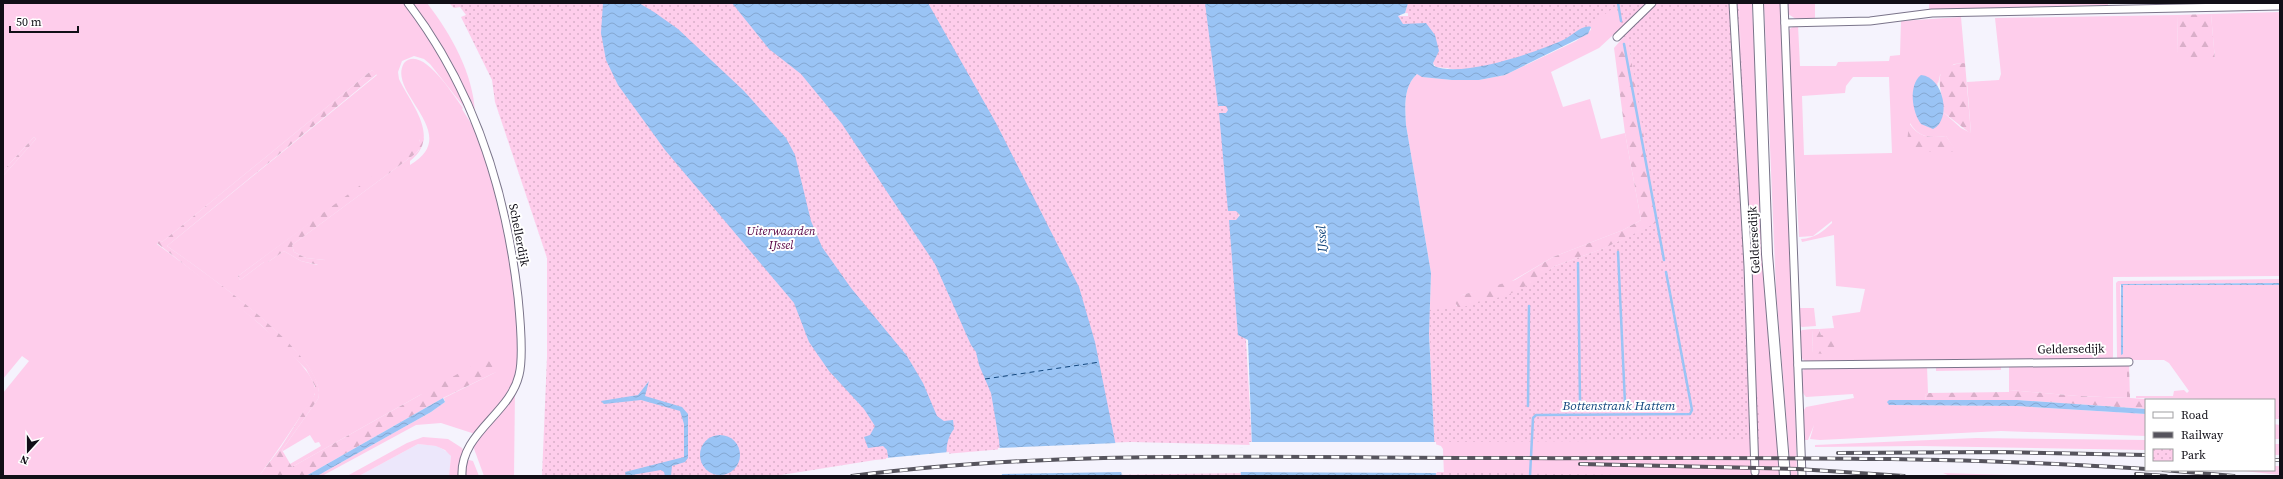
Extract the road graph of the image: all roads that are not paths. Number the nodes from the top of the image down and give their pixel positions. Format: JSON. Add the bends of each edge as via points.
{"nodes":[{"id":1,"x":408,"y":3,"type":"edge"},
{"id":2,"x":1652,"y":3,"type":"edge"},
{"id":3,"x":1733,"y":3,"type":"edge"},
{"id":4,"x":1758,"y":3,"type":"edge"},
{"id":5,"x":1784,"y":3,"type":"edge"},
{"id":6,"x":2280,"y":6,"type":"edge"},
{"id":7,"x":1785,"y":23,"type":"junction"},
{"id":8,"x":1617,"y":37,"type":"dead end"},
{"id":9,"x":2129,"y":362,"type":"dead end"},
{"id":10,"x":1798,"y":365,"type":"junction"},
{"id":11,"x":1755,"y":472,"type":"dead end"},
{"id":12,"x":462,"y":476,"type":"edge"},
{"id":13,"x":1785,"y":476,"type":"edge"},
{"id":14,"x":1802,"y":476,"type":"edge"}],
"edges":[{"from":1,"to":12,"type":"street","name":"Schellerdijk","via":[[428,29],[458,83],[479,129],[495,176],[515,271],[520,316],[519,375],[512,392],[472,441]]},
{"from":2,"to":8,"type":"street"},
{"from":3,"to":11,"type":"street","name":"Geldersedijk","via":[[1748,266]]},
{"from":4,"to":13,"type":"main road","name":"Geldersedijk","via":[[1767,254]]},
{"from":5,"to":7,"type":"street"},
{"from":6,"to":7,"type":"street","via":[[1932,13],[1870,21]]},
{"from":7,"to":10,"type":"street"},
{"from":9,"to":10,"type":"street","name":"Geldersedijk"},
{"from":10,"to":14,"type":"street"}]}
